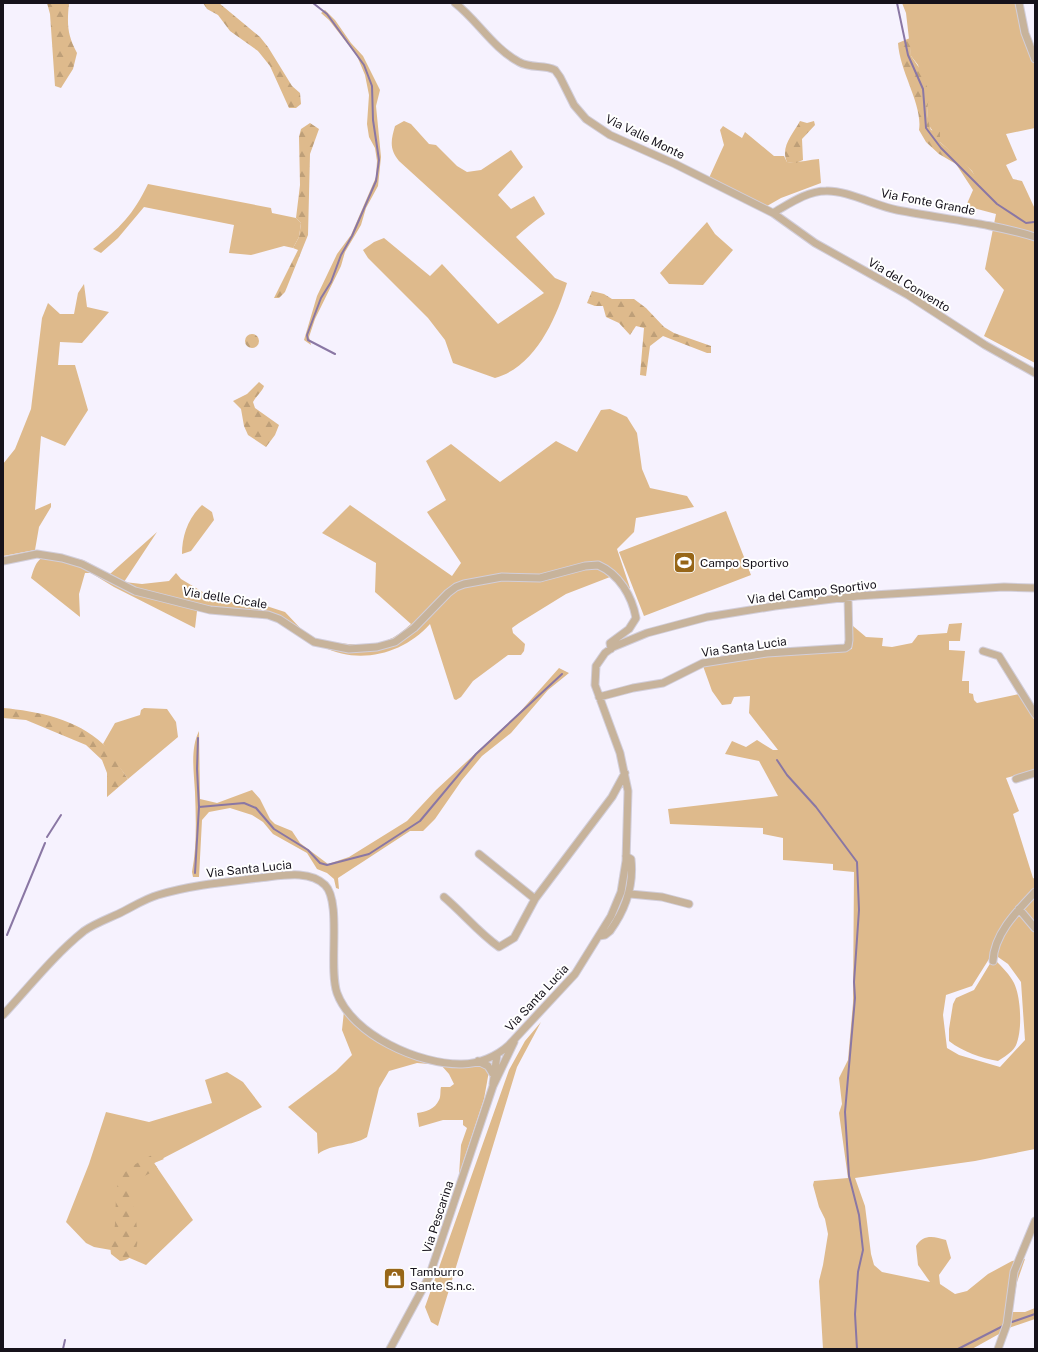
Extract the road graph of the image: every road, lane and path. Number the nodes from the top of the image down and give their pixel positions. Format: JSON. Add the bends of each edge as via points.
{"nodes":[{"id":1,"x":455,"y":3,"type":"edge"},
{"id":2,"x":1019,"y":3,"type":"edge"},
{"id":3,"x":1035,"y":60,"type":"edge"},
{"id":4,"x":773,"y":213,"type":"junction"},
{"id":5,"x":1035,"y":237,"type":"edge"},
{"id":6,"x":1035,"y":373,"type":"edge"},
{"id":7,"x":3,"y":561,"type":"edge"},
{"id":8,"x":1035,"y":588,"type":"edge"},
{"id":9,"x":848,"y":597,"type":"junction"},
{"id":10,"x":611,"y":649,"type":"junction"},
{"id":11,"x":983,"y":651,"type":"dead end"},
{"id":12,"x":600,"y":658,"type":"joint"},
{"id":13,"x":599,"y":697,"type":"junction"},
{"id":14,"x":1035,"y":714,"type":"edge"},
{"id":15,"x":625,"y":773,"type":"junction"},
{"id":16,"x":1035,"y":773,"type":"edge"},
{"id":17,"x":1016,"y":779,"type":"dead end"},
{"id":18,"x":479,"y":854,"type":"dead end"},
{"id":19,"x":626,"y":856,"type":"junction"},
{"id":20,"x":1035,"y":892,"type":"edge"},
{"id":21,"x":630,"y":894,"type":"junction"},
{"id":22,"x":444,"y":896,"type":"dead end"},
{"id":23,"x":535,"y":899,"type":"junction"},
{"id":24,"x":689,"y":904,"type":"dead end"},
{"id":25,"x":1019,"y":909,"type":"junction"},
{"id":26,"x":1035,"y":928,"type":"edge"},
{"id":27,"x":599,"y":936,"type":"junction"},
{"id":28,"x":993,"y":961,"type":"dead end"},
{"id":29,"x":3,"y":1015,"type":"edge"},
{"id":30,"x":516,"y":1037,"type":"junction"},
{"id":31,"x":497,"y":1055,"type":"junction"},
{"id":32,"x":478,"y":1061,"type":"junction"},
{"id":33,"x":496,"y":1074,"type":"junction"},
{"id":34,"x":1035,"y":1221,"type":"edge"},
{"id":35,"x":390,"y":1349,"type":"edge"},
{"id":36,"x":998,"y":1349,"type":"edge"}],
"edges":[{"from":1,"to":4,"type":"street","name":"Via Valle Monte","via":[[513,59],[529,67],[555,70],[574,105],[597,127]]},
{"from":2,"to":3,"type":"street","via":[[1025,33]]},
{"from":4,"to":5,"type":"street","name":"Via Fonte Grande","via":[[796,200],[827,190],[896,210],[975,222]]},
{"from":4,"to":6,"type":"street","name":"Via del Convento","via":[[815,244],[908,295],[971,337]]},
{"from":7,"to":10,"type":"street","name":"Via delle Cicale","via":[[37,554],[62,558],[82,564],[135,591],[210,610],[268,616],[279,619],[314,642],[349,649],[377,647],[395,642],[414,628],[456,587],[464,584],[502,577],[540,578],[598,565],[628,591],[636,618],[629,629],[610,643]]},
{"from":8,"to":9,"type":"street","name":"Via del Campo Sportivo","via":[[1004,586]]},
{"from":9,"to":10,"type":"street","name":"Via del Campo Sportivo","via":[[707,617],[641,634]]},
{"from":9,"to":13,"type":"street","name":"Via Santa Lucia","via":[[849,640],[845,648],[767,653],[703,663],[664,683]]},
{"from":10,"to":12,"type":"street","name":"Via del Campo Sportivo"},
{"from":11,"to":14,"type":"street","via":[[999,656]]},
{"from":12,"to":13,"type":"street","name":"Via Santa Lucia","via":[[594,676]]},
{"from":13,"to":15,"type":"street","name":"Via Santa Lucia"},
{"from":15,"to":19,"type":"street","name":"Via Santa Lucia","via":[[628,805]]},
{"from":15,"to":23,"type":"street","via":[[612,797]]},
{"from":16,"to":17,"type":"street"},
{"from":18,"to":23,"type":"street"},
{"from":19,"to":21,"type":"street","name":"Via Santa Lucia","via":[[632,858]]},
{"from":19,"to":27,"type":"street","name":"Via Santa Lucia","via":[[621,892]]},
{"from":20,"to":25,"type":"street"},
{"from":21,"to":24,"type":"street"},
{"from":21,"to":27,"type":"street","name":"Via Santa Lucia","via":[[610,931]]},
{"from":22,"to":23,"type":"street","via":[[480,933],[499,947],[514,938]]},
{"from":25,"to":26,"type":"street"},
{"from":25,"to":28,"type":"street","via":[[994,950]]},
{"from":27,"to":30,"type":"street","name":"Via Santa Lucia","via":[[575,974]]},
{"from":29,"to":32,"type":"street","name":"Via Santa Lucia","via":[[62,950],[86,930],[157,895],[210,883],[307,875],[319,879],[327,887],[332,900],[334,976],[337,992],[348,1011],[370,1032],[408,1052],[443,1062],[462,1064]]},
{"from":30,"to":31,"type":"street","name":"Via Santa Lucia"},
{"from":30,"to":33,"type":"street","name":"Via Pescarina"},
{"from":31,"to":32,"type":"street","name":"Via Santa Lucia"},
{"from":31,"to":33,"type":"street","via":[[502,1060]]},
{"from":32,"to":33,"type":"street"},
{"from":33,"to":35,"type":"street","name":"Via Pescarina","via":[[430,1277]]},
{"from":34,"to":36,"type":"street","via":[[1014,1272],[1007,1324]]}]}
